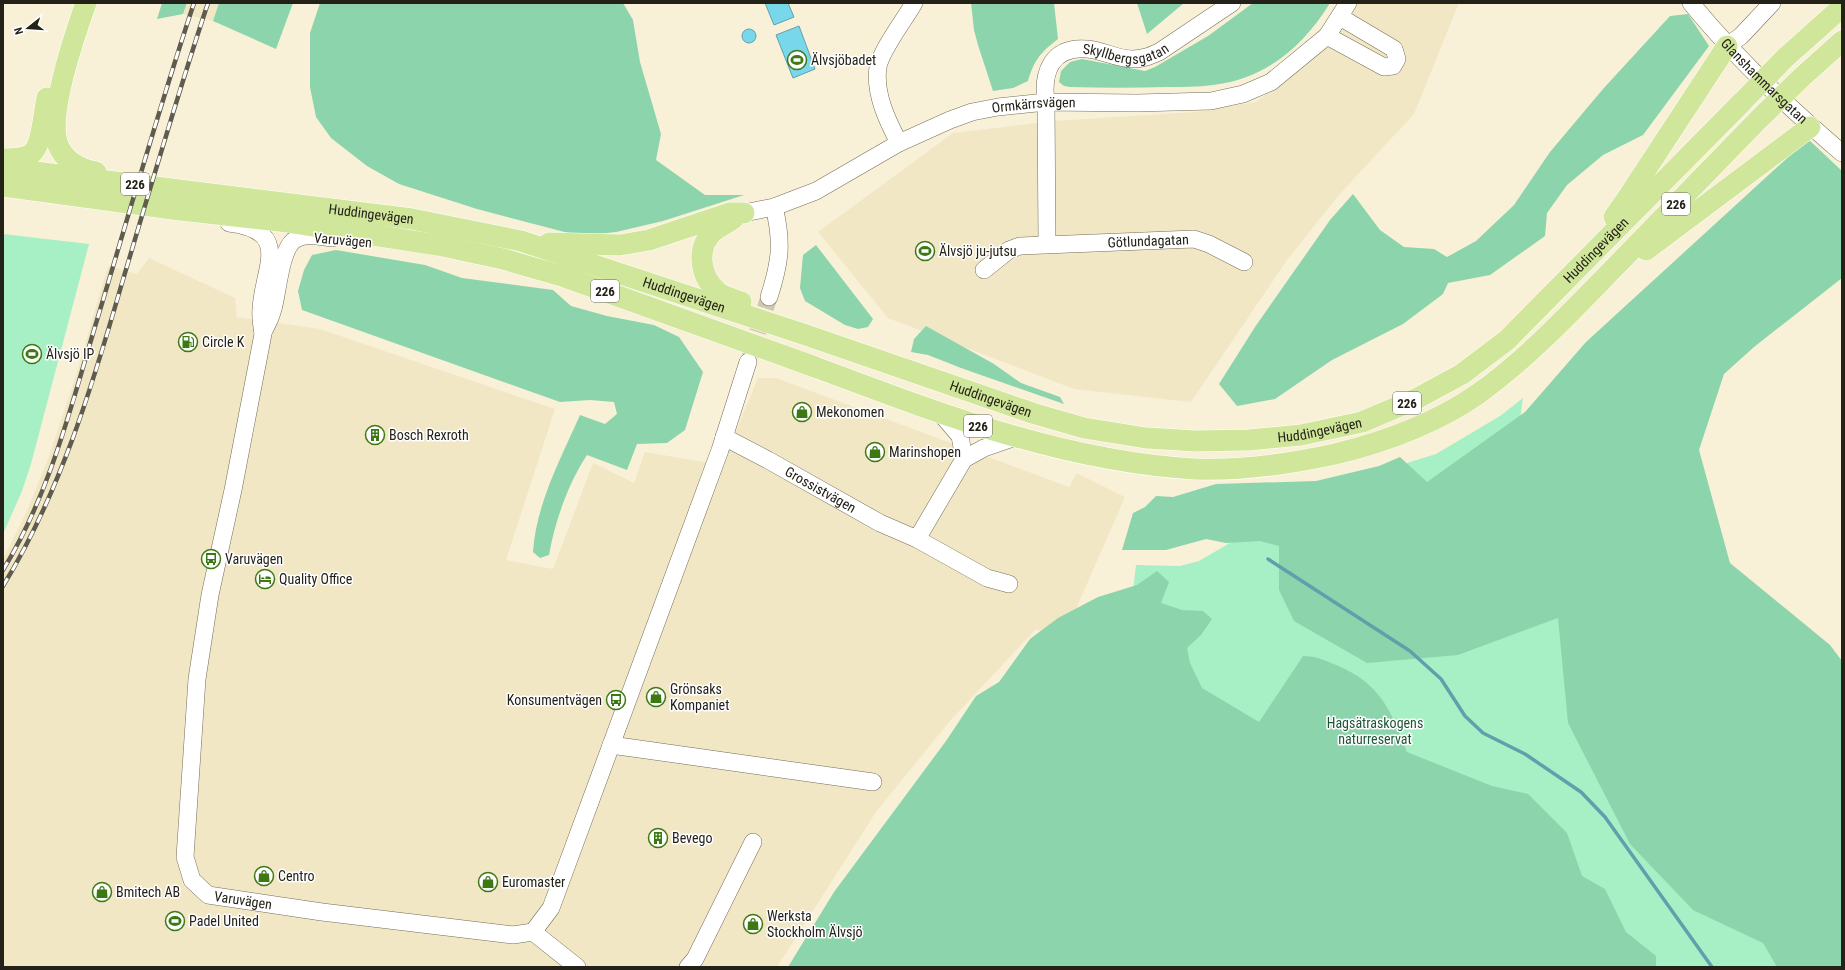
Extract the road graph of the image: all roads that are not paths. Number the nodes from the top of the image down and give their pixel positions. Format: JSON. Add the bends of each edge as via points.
{"nodes":[{"id":1,"x":72,"y":3,"type":"edge"},
{"id":2,"x":86,"y":3,"type":"edge"},
{"id":3,"x":914,"y":3,"type":"edge"},
{"id":4,"x":1232,"y":3,"type":"edge"},
{"id":5,"x":1692,"y":3,"type":"edge"},
{"id":6,"x":1772,"y":3,"type":"edge"},
{"id":7,"x":1842,"y":7,"type":"edge"},
{"id":8,"x":1344,"y":10,"type":"edge"},
{"id":9,"x":1328,"y":36,"type":"junction"},
{"id":10,"x":1842,"y":41,"type":"edge"},
{"id":11,"x":1727,"y":46,"type":"junction"},
{"id":12,"x":1046,"y":102,"type":"junction"},
{"id":13,"x":1810,"y":126,"type":"junction"},
{"id":14,"x":898,"y":143,"type":"junction"},
{"id":15,"x":1842,"y":153,"type":"edge"},
{"id":16,"x":3,"y":159,"type":"edge"},
{"id":17,"x":3,"y":168,"type":"edge"},
{"id":18,"x":3,"y":186,"type":"edge"},
{"id":19,"x":268,"y":200,"type":"junction"},
{"id":20,"x":774,"y":207,"type":"junction"},
{"id":21,"x":180,"y":210,"type":"junction"},
{"id":22,"x":744,"y":213,"type":"junction"},
{"id":23,"x":521,"y":241,"type":"junction"},
{"id":24,"x":421,"y":242,"type":"junction"},
{"id":25,"x":1047,"y":244,"type":"junction"},
{"id":26,"x":1244,"y":262,"type":"dead end"},
{"id":27,"x":984,"y":270,"type":"dead end"},
{"id":28,"x":1559,"y":287,"type":"junction"},
{"id":29,"x":1593,"y":290,"type":"junction"},
{"id":30,"x":769,"y":297,"type":"tunnel mouth"},
{"id":31,"x":262,"y":334,"type":"junction"},
{"id":32,"x":803,"y":334,"type":"junction"},
{"id":33,"x":748,"y":362,"type":"tunnel mouth"},
{"id":34,"x":941,"y":414,"type":"junction"},
{"id":35,"x":1016,"y":437,"type":"junction"},
{"id":36,"x":724,"y":438,"type":"junction"},
{"id":37,"x":964,"y":459,"type":"junction"},
{"id":38,"x":917,"y":539,"type":"junction"},
{"id":39,"x":1009,"y":584,"type":"dead end"},
{"id":40,"x":611,"y":745,"type":"junction"},
{"id":41,"x":873,"y":782,"type":"dead end"},
{"id":42,"x":753,"y":842,"type":"dead end"},
{"id":43,"x":533,"y":932,"type":"junction"},
{"id":44,"x":577,"y":967,"type":"edge"},
{"id":45,"x":688,"y":967,"type":"edge"}],
"edges":[{"from":1,"to":16,"type":"main road","via":[[51,72],[38,144],[31,154],[15,159]]},
{"from":2,"to":19,"type":"main road","via":[[70,45],[56,115],[59,147],[69,161],[80,168],[94,171],[244,190]]},
{"from":3,"to":14,"type":"street","via":[[878,66],[877,83]]},
{"from":4,"to":12,"type":"street","name":"Skyllbergsgatan","via":[[1146,58],[1132,59],[1086,49],[1058,55],[1050,63],[1045,78]]},
{"from":5,"to":11,"type":"street","name":"Glanshammarsgatan"},
{"from":6,"to":11,"type":"street","via":[[1741,36]]},
{"from":7,"to":28,"type":"main road","name":"Huddingevägen","number":"226","bridge":true,"via":[[1784,58]]},
{"from":8,"to":9,"type":"street","name":"Ormkärrsvägen"},
{"from":8,"to":9,"type":"street","name":"Ormkärrsvägen","via":[[1394,49],[1397,59],[1395,63],[1393,66],[1384,67]]},
{"from":9,"to":12,"type":"street","name":"Ormkärrsvägen","via":[[1271,82],[1243,94],[1211,101]]},
{"from":10,"to":29,"type":"main road","name":"Huddingevägen","number":"226","bridge":true,"via":[[1760,118]]},
{"from":11,"to":13,"type":"street","name":"Glanshammarsgatan"},
{"from":11,"to":28,"type":"main road","via":[[1626,200]]},
{"from":12,"to":14,"type":"street","name":"Ormkärrsvägen","via":[[972,112]]},
{"from":12,"to":25,"type":"street"},
{"from":13,"to":15,"type":"street","name":"Glanshammarsgatan"},
{"from":13,"to":29,"type":"main road"},
{"from":14,"to":20,"type":"street","name":"Ormkärrsvägen","via":[[816,191]]},
{"from":17,"to":19,"type":"main road","name":"Huddingevägen","number":"226"},
{"from":18,"to":21,"type":"main road","name":"Huddingevägen","number":"226"},
{"from":19,"to":23,"type":"main road","name":"Huddingevägen","number":"226","via":[[412,219]]},
{"from":20,"to":22,"type":"street","name":"Ormkärrsvägen"},
{"from":20,"to":30,"type":"street","via":[[780,256]]},
{"from":21,"to":24,"type":"main road","name":"Huddingevägen","number":"226","via":[[288,222]]},
{"from":21,"to":31,"type":"street","name":"Varuvägen","via":[[200,220],[244,225],[256,230],[265,238],[270,262],[261,309]]},
{"from":22,"to":23,"type":"main road","via":[[730,213],[649,240],[620,245]]},
{"from":22,"to":32,"type":"main road","via":[[720,226],[708,239],[703,248],[702,259],[705,275],[720,293],[779,316]]},
{"from":23,"to":32,"type":"main road","name":"Huddingevägen","number":"226"},
{"from":24,"to":31,"type":"street","name":"Varuvägen","via":[[370,243],[311,236],[294,241],[287,250],[273,311]]},
{"from":24,"to":34,"type":"main road","name":"Huddingevägen","number":"226","via":[[503,259],[565,277]]},
{"from":25,"to":26,"type":"street","name":"Götlundagatan","via":[[1194,239]]},
{"from":25,"to":27,"type":"street","name":"Götlundagatan","via":[[1020,246],[1005,253]]},
{"from":28,"to":32,"type":"main road","name":"Huddingevägen","number":"226","via":[[1507,340],[1462,374],[1416,398],[1362,422],[1300,435],[1249,440],[1196,441],[1146,438],[1084,428],[1032,413]]},
{"from":29,"to":35,"type":"main road","name":"Huddingevägen","number":"226","via":[[1524,359],[1476,396],[1430,422],[1369,446],[1286,463],[1197,469],[1105,458]]},
{"from":31,"to":43,"type":"street","name":"Varuvägen","via":[[233,490],[210,595],[197,679],[185,857],[192,880],[208,895],[513,935]]},
{"from":33,"to":36,"type":"street"},
{"from":34,"to":35,"type":"main road","name":"Huddingevägen","number":"226"},
{"from":34,"to":37,"type":"street","via":[[960,436]]},
{"from":35,"to":37,"type":"street","via":[[984,448]]},
{"from":36,"to":38,"type":"street","name":"Grossistvägen","via":[[880,522]]},
{"from":36,"to":40,"type":"street"},
{"from":37,"to":38,"type":"street"},
{"from":38,"to":39,"type":"street","name":"Grossistvägen","via":[[987,578]]},
{"from":40,"to":41,"type":"street"},
{"from":40,"to":43,"type":"street","via":[[551,908]]},
{"from":42,"to":45,"type":"street","via":[[695,958]]},
{"from":43,"to":44,"type":"street"}]}
